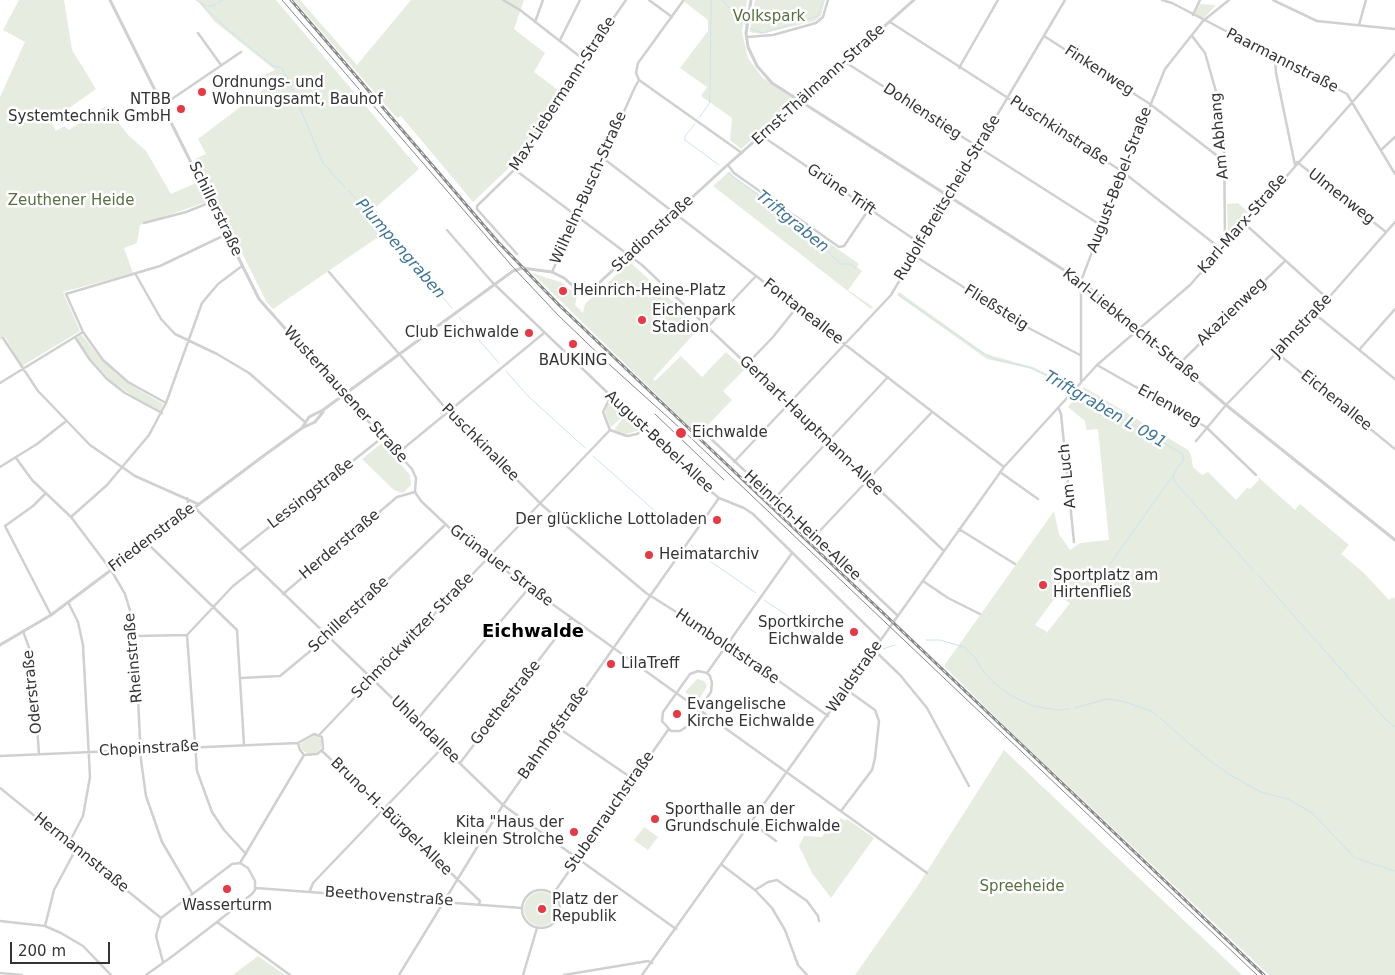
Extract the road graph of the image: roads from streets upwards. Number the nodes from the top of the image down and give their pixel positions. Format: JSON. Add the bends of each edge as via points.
{"nodes":[{"id":1,"x":110,"y":0,"type":"edge"},
{"id":2,"x":505,"y":0,"type":"edge"},
{"id":3,"x":543,"y":0,"type":"edge"},
{"id":4,"x":580,"y":0,"type":"edge"},
{"id":5,"x":626,"y":0,"type":"edge"},
{"id":6,"x":649,"y":0,"type":"edge"},
{"id":7,"x":751,"y":0,"type":"edge"},
{"id":8,"x":828,"y":0,"type":"edge"},
{"id":9,"x":914,"y":0,"type":"edge"},
{"id":10,"x":998,"y":0,"type":"edge"},
{"id":11,"x":1065,"y":0,"type":"edge"},
{"id":12,"x":1162,"y":0,"type":"edge"},
{"id":13,"x":1200,"y":0,"type":"edge"},
{"id":14,"x":1229,"y":0,"type":"edge"},
{"id":15,"x":1273,"y":0,"type":"edge"},
{"id":16,"x":1366,"y":0,"type":"edge"},
{"id":17,"x":683,"y":1,"type":"edge"},
{"id":18,"x":1193,"y":15,"type":"junction"},
{"id":19,"x":672,"y":17,"type":"junction"},
{"id":20,"x":1203,"y":21,"type":"junction"},
{"id":21,"x":535,"y":22,"type":"junction"},
{"id":22,"x":890,"y":22,"type":"junction"},
{"id":23,"x":1359,"y":26,"type":"junction"},
{"id":24,"x":1395,"y":29,"type":"edge"},
{"id":25,"x":198,"y":33,"type":"dead end"},
{"id":26,"x":1044,"y":36,"type":"junction"},
{"id":27,"x":1192,"y":36,"type":"junction"},
{"id":28,"x":747,"y":37,"type":"junction"},
{"id":29,"x":560,"y":40,"type":"junction"},
{"id":30,"x":240,"y":52,"type":"dead end"},
{"id":31,"x":1395,"y":54,"type":"edge"},
{"id":32,"x":1275,"y":57,"type":"junction"},
{"id":33,"x":583,"y":59,"type":"junction"},
{"id":34,"x":845,"y":62,"type":"junction"},
{"id":35,"x":221,"y":65,"type":"junction"},
{"id":36,"x":959,"y":68,"type":"junction"},
{"id":37,"x":639,"y":80,"type":"junction"},
{"id":38,"x":1008,"y":98,"type":"junction"},
{"id":39,"x":800,"y":102,"type":"junction"},
{"id":40,"x":1352,"y":102,"type":"junction"},
{"id":41,"x":1150,"y":104,"type":"junction"},
{"id":42,"x":163,"y":105,"type":"junction"},
{"id":43,"x":762,"y":136,"type":"junction"},
{"id":44,"x":1395,"y":137,"type":"edge"},
{"id":45,"x":978,"y":148,"type":"junction"},
{"id":46,"x":1381,"y":150,"type":"junction"},
{"id":47,"x":742,"y":153,"type":"junction"},
{"id":48,"x":603,"y":158,"type":"junction"},
{"id":49,"x":1224,"y":161,"type":"junction"},
{"id":50,"x":1296,"y":163,"type":"junction"},
{"id":51,"x":728,"y":165,"type":"junction"},
{"id":52,"x":514,"y":169,"type":"junction"},
{"id":53,"x":723,"y":169,"type":"joint"},
{"id":54,"x":1123,"y":172,"type":"junction"},
{"id":55,"x":1395,"y":174,"type":"edge"},
{"id":56,"x":949,"y":197,"type":"junction"},
{"id":57,"x":211,"y":202,"type":"junction"},
{"id":58,"x":869,"y":209,"type":"junction"},
{"id":59,"x":676,"y":213,"type":"junction"},
{"id":60,"x":576,"y":216,"type":"junction"},
{"id":61,"x":1395,"y":222,"type":"edge"},
{"id":62,"x":144,"y":223,"type":"dead end"},
{"id":63,"x":1244,"y":223,"type":"junction"},
{"id":64,"x":1102,"y":226,"type":"junction"},
{"id":65,"x":447,"y":230,"type":"dead end"},
{"id":66,"x":1386,"y":232,"type":"junction"},
{"id":67,"x":227,"y":234,"type":"junction"},
{"id":68,"x":1228,"y":241,"type":"junction"},
{"id":69,"x":922,"y":244,"type":"junction"},
{"id":70,"x":1222,"y":249,"type":"junction"},
{"id":71,"x":517,"y":254,"type":"dead end"},
{"id":72,"x":630,"y":256,"type":"junction"},
{"id":73,"x":915,"y":256,"type":"junction"},
{"id":74,"x":1285,"y":261,"type":"junction"},
{"id":75,"x":243,"y":266,"type":"junction"},
{"id":76,"x":329,"y":272,"type":"dead end"},
{"id":77,"x":552,"y":272,"type":"junction"},
{"id":78,"x":136,"y":275,"type":"junction"},
{"id":79,"x":756,"y":276,"type":"junction"},
{"id":80,"x":1081,"y":281,"type":"junction"},
{"id":81,"x":494,"y":284,"type":"junction"},
{"id":82,"x":1328,"y":300,"type":"junction"},
{"id":83,"x":796,"y":307,"type":"junction"},
{"id":84,"x":1395,"y":309,"type":"edge"},
{"id":85,"x":269,"y":311,"type":"joint"},
{"id":86,"x":1315,"y":314,"type":"junction"},
{"id":87,"x":707,"y":328,"type":"junction"},
{"id":88,"x":1139,"y":330,"type":"junction"},
{"id":89,"x":704,"y":331,"type":"dead end"},
{"id":90,"x":83,"y":332,"type":"junction"},
{"id":91,"x":544,"y":333,"type":"junction"},
{"id":92,"x":75,"y":337,"type":"junction"},
{"id":93,"x":3,"y":338,"type":"dead end"},
{"id":94,"x":188,"y":341,"type":"junction"},
{"id":95,"x":845,"y":345,"type":"junction"},
{"id":96,"x":1359,"y":350,"type":"junction"},
{"id":97,"x":1277,"y":353,"type":"junction"},
{"id":98,"x":399,"y":355,"type":"junction"},
{"id":99,"x":1080,"y":355,"type":"junction"},
{"id":100,"x":747,"y":364,"type":"junction"},
{"id":101,"x":1179,"y":364,"type":"junction"},
{"id":102,"x":1097,"y":365,"type":"junction"},
{"id":103,"x":22,"y":369,"type":"junction"},
{"id":104,"x":888,"y":378,"type":"junction"},
{"id":105,"x":1395,"y":379,"type":"edge"},
{"id":106,"x":0,"y":382,"type":"edge"},
{"id":107,"x":1081,"y":382,"type":"junction"},
{"id":108,"x":344,"y":395,"type":"junction"},
{"id":109,"x":611,"y":396,"type":"junction"},
{"id":110,"x":166,"y":403,"type":"junction"},
{"id":111,"x":788,"y":404,"type":"junction"},
{"id":112,"x":1226,"y":405,"type":"junction"},
{"id":113,"x":323,"y":410,"type":"junction"},
{"id":114,"x":1059,"y":410,"type":"junction"},
{"id":115,"x":448,"y":412,"type":"junction"},
{"id":116,"x":932,"y":412,"type":"junction"},
{"id":117,"x":162,"y":413,"type":"junction"},
{"id":118,"x":65,"y":422,"type":"junction"},
{"id":119,"x":305,"y":422,"type":"junction"},
{"id":120,"x":1206,"y":427,"type":"junction"},
{"id":121,"x":302,"y":428,"type":"junction"},
{"id":122,"x":645,"y":428,"type":"junction"},
{"id":123,"x":610,"y":430,"type":"junction"},
{"id":124,"x":707,"y":435,"type":"dead end"},
{"id":125,"x":383,"y":437,"type":"junction"},
{"id":126,"x":1196,"y":441,"type":"dead end"},
{"id":127,"x":828,"y":442,"type":"junction"},
{"id":128,"x":1395,"y":449,"type":"edge"},
{"id":129,"x":398,"y":453,"type":"junction"},
{"id":130,"x":16,"y":458,"type":"junction"},
{"id":131,"x":734,"y":462,"type":"junction"},
{"id":132,"x":0,"y":467,"type":"edge"},
{"id":133,"x":1004,"y":467,"type":"junction"},
{"id":134,"x":122,"y":469,"type":"junction"},
{"id":135,"x":1000,"y":472,"type":"junction"},
{"id":136,"x":1256,"y":475,"type":"dead end"},
{"id":137,"x":868,"y":480,"type":"junction"},
{"id":138,"x":415,"y":492,"type":"junction"},
{"id":139,"x":46,"y":493,"type":"junction"},
{"id":140,"x":187,"y":498,"type":"junction"},
{"id":141,"x":719,"y":498,"type":"junction"},
{"id":142,"x":774,"y":499,"type":"junction"},
{"id":143,"x":1038,"y":499,"type":"dead end"},
{"id":144,"x":198,"y":504,"type":"junction"},
{"id":145,"x":540,"y":504,"type":"junction"},
{"id":146,"x":192,"y":508,"type":"junction"},
{"id":147,"x":71,"y":516,"type":"junction"},
{"id":148,"x":446,"y":524,"type":"junction"},
{"id":149,"x":959,"y":530,"type":"junction"},
{"id":150,"x":814,"y":537,"type":"junction"},
{"id":151,"x":1395,"y":540,"type":"edge"},
{"id":152,"x":1074,"y":542,"type":"dead end"},
{"id":153,"x":147,"y":543,"type":"junction"},
{"id":154,"x":239,"y":551,"type":"junction"},
{"id":155,"x":944,"y":551,"type":"junction"},
{"id":156,"x":792,"y":553,"type":"junction"},
{"id":157,"x":488,"y":558,"type":"junction"},
{"id":158,"x":1015,"y":564,"type":"dead end"},
{"id":159,"x":256,"y":568,"type":"junction"},
{"id":160,"x":111,"y":570,"type":"junction"},
{"id":161,"x":923,"y":581,"type":"junction"},
{"id":162,"x":529,"y":588,"type":"junction"},
{"id":163,"x":283,"y":594,"type":"junction"},
{"id":164,"x":650,"y":596,"type":"junction"},
{"id":165,"x":68,"y":602,"type":"junction"},
{"id":166,"x":213,"y":607,"type":"junction"},
{"id":167,"x":980,"y":614,"type":"dead end"},
{"id":168,"x":51,"y":615,"type":"junction"},
{"id":169,"x":898,"y":616,"type":"junction"},
{"id":170,"x":571,"y":618,"type":"junction"},
{"id":171,"x":23,"y":631,"type":"junction"},
{"id":172,"x":187,"y":634,"type":"junction"},
{"id":173,"x":135,"y":636,"type":"junction"},
{"id":174,"x":328,"y":636,"type":"junction"},
{"id":175,"x":881,"y":640,"type":"junction"},
{"id":176,"x":0,"y":645,"type":"edge"},
{"id":177,"x":728,"y":645,"type":"junction"},
{"id":178,"x":613,"y":649,"type":"junction"},
{"id":179,"x":874,"y":650,"type":"junction"},
{"id":180,"x":707,"y":673,"type":"junction"},
{"id":181,"x":240,"y":678,"type":"junction"},
{"id":182,"x":372,"y":679,"type":"junction"},
{"id":183,"x":847,"y":690,"type":"junction"},
{"id":184,"x":676,"y":694,"type":"junction"},
{"id":185,"x":698,"y":710,"type":"junction"},
{"id":186,"x":828,"y":716,"type":"junction"},
{"id":187,"x":416,"y":721,"type":"junction"},
{"id":188,"x":557,"y":727,"type":"junction"},
{"id":189,"x":668,"y":730,"type":"junction"},
{"id":190,"x":320,"y":734,"type":"junction"},
{"id":191,"x":298,"y":743,"type":"junction"},
{"id":192,"x":244,"y":745,"type":"junction"},
{"id":193,"x":194,"y":747,"type":"junction"},
{"id":194,"x":443,"y":747,"type":"junction"},
{"id":195,"x":140,"y":750,"type":"junction"},
{"id":196,"x":322,"y":751,"type":"junction"},
{"id":197,"x":89,"y":752,"type":"junction"},
{"id":198,"x":39,"y":754,"type":"junction"},
{"id":199,"x":304,"y":755,"type":"junction"},
{"id":200,"x":0,"y":756,"type":"edge"},
{"id":201,"x":460,"y":763,"type":"junction"},
{"id":202,"x":787,"y":773,"type":"junction"},
{"id":203,"x":633,"y":779,"type":"junction"},
{"id":204,"x":970,"y":786,"type":"dead end"},
{"id":205,"x":0,"y":788,"type":"edge"},
{"id":206,"x":503,"y":804,"type":"junction"},
{"id":207,"x":384,"y":811,"type":"junction"},
{"id":208,"x":841,"y":811,"type":"junction"},
{"id":209,"x":752,"y":823,"type":"junction"},
{"id":210,"x":776,"y":841,"type":"dead end"},
{"id":211,"x":69,"y":843,"type":"junction"},
{"id":212,"x":76,"y":849,"type":"junction"},
{"id":213,"x":246,"y":854,"type":"junction"},
{"id":214,"x":578,"y":858,"type":"junction"},
{"id":215,"x":240,"y":864,"type":"junction"},
{"id":216,"x":722,"y":865,"type":"junction"},
{"id":217,"x":927,"y":873,"type":"dead end"},
{"id":218,"x":457,"y":880,"type":"junction"},
{"id":219,"x":256,"y":888,"type":"junction"},
{"id":220,"x":755,"y":890,"type":"junction"},
{"id":221,"x":310,"y":891,"type":"junction"},
{"id":222,"x":192,"y":893,"type":"junction"},
{"id":223,"x":553,"y":894,"type":"junction"},
{"id":224,"x":444,"y":902,"type":"junction"},
{"id":225,"x":480,"y":904,"type":"junction"},
{"id":226,"x":522,"y":908,"type":"junction"},
{"id":227,"x":161,"y":918,"type":"junction"},
{"id":228,"x":0,"y":921,"type":"edge"},
{"id":229,"x":217,"y":922,"type":"junction"},
{"id":230,"x":819,"y":922,"type":"dead end"},
{"id":231,"x":45,"y":926,"type":"junction"},
{"id":232,"x":537,"y":928,"type":"junction"},
{"id":233,"x":676,"y":929,"type":"junction"},
{"id":234,"x":163,"y":962,"type":"junction"},
{"id":235,"x":652,"y":963,"type":"junction"},
{"id":236,"x":0,"y":973,"type":"edge"},
{"id":237,"x":22,"y":975,"type":"edge"},
{"id":238,"x":111,"y":975,"type":"edge"},
{"id":239,"x":146,"y":975,"type":"edge"},
{"id":240,"x":290,"y":975,"type":"edge"},
{"id":241,"x":399,"y":975,"type":"edge"},
{"id":242,"x":523,"y":975,"type":"edge"},
{"id":243,"x":564,"y":975,"type":"edge"},
{"id":244,"x":642,"y":975,"type":"edge"},
{"id":245,"x":806,"y":975,"type":"edge"}],
"edges":[{"from":1,"to":42,"type":"street","name":"Schillerstraße"},
{"from":2,"to":21,"type":"street"},
{"from":3,"to":21,"type":"street"},
{"from":4,"to":29,"type":"street"},
{"from":5,"to":33,"type":"street","name":"Max-Liebermann-Straße"},
{"from":6,"to":19,"type":"street"},
{"from":7,"to":28,"type":"street","name":"Karl-Liebknecht-Straße"},
{"from":8,"to":28,"type":"street","via":[[823,17],[816,23],[773,35]]},
{"from":9,"to":22,"type":"street","name":"Ernst-Thälmann-Straße"},
{"from":10,"to":36,"type":"street"},
{"from":11,"to":26,"type":"street","name":"Rudolf-Breitscheid-Straße"},
{"from":12,"to":18,"type":"street","name":"Paarmannstraße"},
{"from":13,"to":18,"type":"street"},
{"from":14,"to":20,"type":"street","name":"August-Bebel-Straße"},
{"from":15,"to":23,"type":"street","via":[[1317,21]]},
{"from":16,"to":23,"type":"street"},
{"from":17,"to":19,"type":"street","name":"Wilhelm-Busch-Straße"},
{"from":18,"to":20,"type":"street","name":"Paarmannstraße"},
{"from":19,"to":37,"type":"street","name":"Wilhelm-Busch-Straße","via":[[637,65],[635,71]]},
{"from":20,"to":27,"type":"street","name":"August-Bebel-Straße"},
{"from":20,"to":32,"type":"street","name":"Paarmannstraße"},
{"from":21,"to":29,"type":"street"},
{"from":22,"to":34,"type":"street","name":"Ernst-Thälmann-Straße"},
{"from":22,"to":36,"type":"street","name":"Puschkinstraße"},
{"from":23,"to":24,"type":"street"},
{"from":25,"to":35,"type":"street"},
{"from":26,"to":38,"type":"street","name":"Rudolf-Breitscheid-Straße"},
{"from":26,"to":41,"type":"street","name":"Finkenweg"},
{"from":27,"to":41,"type":"street","name":"August-Bebel-Straße","via":[[1165,69]]},
{"from":27,"to":49,"type":"street","name":"Am Abhang","via":[[1205,53],[1215,84]]},
{"from":28,"to":39,"type":"street","name":"Karl-Liebknecht-Straße","via":[[760,70],[773,84]]},
{"from":29,"to":33,"type":"street"},
{"from":30,"to":35,"type":"street"},
{"from":31,"to":40,"type":"street","name":"Karl-Marx-Straße"},
{"from":32,"to":40,"type":"street","name":"Paarmannstraße","via":[[1347,94]]},
{"from":32,"to":50,"type":"street"},
{"from":33,"to":52,"type":"street","name":"Max-Liebermann-Straße"},
{"from":34,"to":39,"type":"street","name":"Ernst-Thälmann-Straße"},
{"from":34,"to":45,"type":"street","name":"Dohlenstieg"},
{"from":35,"to":42,"type":"street"},
{"from":36,"to":38,"type":"street","name":"Puschkinstraße"},
{"from":37,"to":47,"type":"street"},
{"from":37,"to":48,"type":"street","name":"Wilhelm-Busch-Straße"},
{"from":38,"to":45,"type":"street","name":"Rudolf-Breitscheid-Straße"},
{"from":38,"to":54,"type":"street","name":"Puschkinstraße"},
{"from":39,"to":43,"type":"street","name":"Ernst-Thälmann-Straße"},
{"from":39,"to":56,"type":"street","name":"Karl-Liebknecht-Straße"},
{"from":40,"to":46,"type":"street","name":"Paarmannstraße"},
{"from":40,"to":50,"type":"street","name":"Karl-Marx-Straße"},
{"from":41,"to":49,"type":"street","name":"Finkenweg"},
{"from":41,"to":54,"type":"street","name":"August-Bebel-Straße"},
{"from":42,"to":57,"type":"street","name":"Schillerstraße"},
{"from":43,"to":47,"type":"street","name":"Ernst-Thälmann-Straße"},
{"from":43,"to":58,"type":"street","name":"Grüne Trift"},
{"from":44,"to":46,"type":"street"},
{"from":45,"to":56,"type":"street","name":"Rudolf-Breitscheid-Straße"},
{"from":45,"to":64,"type":"street","name":"Dohlenstieg"},
{"from":46,"to":55,"type":"street","name":"Paarmannstraße"},
{"from":47,"to":51,"type":"street","name":"Ernst-Thälmann-Straße"},
{"from":48,"to":59,"type":"street","name":"Fontaneallee"},
{"from":48,"to":60,"type":"street","name":"Wilhelm-Busch-Straße"},
{"from":49,"to":68,"type":"street","name":"Am Abhang","via":[[1225,239]]},
{"from":50,"to":63,"type":"street","name":"Karl-Marx-Straße"},
{"from":50,"to":66,"type":"street","name":"Ulmenweg"},
{"from":51,"to":53,"type":"street","name":"Ernst-Thälmann-Straße"},
{"from":51,"to":58,"type":"street","via":[[734,173],[839,247],[844,246]]},
{"from":52,"to":60,"type":"street","name":"Gerhart-Hauptmann-Allee"},
{"from":52,"to":71,"type":"street","name":"Max-Liebermann-Straße","via":[[477,207]]},
{"from":53,"to":59,"type":"street","name":"Stadionstraße"},
{"from":54,"to":64,"type":"street","name":"August-Bebel-Straße"},
{"from":54,"to":70,"type":"street","name":"Puschkinstraße"},
{"from":56,"to":69,"type":"street","name":"Rudolf-Breitscheid-Straße"},
{"from":56,"to":80,"type":"street","name":"Karl-Liebknecht-Straße"},
{"from":57,"to":62,"type":"street"},
{"from":57,"to":67,"type":"street","name":"Schillerstraße"},
{"from":58,"to":69,"type":"street","name":"Grüne Trift"},
{"from":59,"to":72,"type":"street","name":"Stadionstraße"},
{"from":59,"to":79,"type":"street","name":"Fontaneallee"},
{"from":60,"to":72,"type":"street","name":"Gerhart-Hauptmann-Allee"},
{"from":60,"to":77,"type":"street","name":"Wilhelm-Busch-Straße"},
{"from":61,"to":66,"type":"street","name":"Jahnstraße"},
{"from":63,"to":68,"type":"street","name":"Karl-Marx-Straße"},
{"from":63,"to":74,"type":"street"},
{"from":64,"to":80,"type":"street","name":"August-Bebel-Straße"},
{"from":65,"to":81,"type":"street","name":"August-Bebel-Allee"},
{"from":66,"to":82,"type":"street","name":"Jahnstraße"},
{"from":67,"to":75,"type":"street","name":"Schillerstraße"},
{"from":67,"to":78,"type":"street","via":[[178,259]]},
{"from":68,"to":70,"type":"street","name":"Karl-Marx-Straße"},
{"from":69,"to":73,"type":"street","name":"Rudolf-Breitscheid-Straße"},
{"from":70,"to":88,"type":"street","name":"Karl-Marx-Straße","via":[[1187,288]]},
{"from":72,"to":77,"type":"street","name":"Stadionstraße","via":[[586,294]]},
{"from":72,"to":87,"type":"street","name":"Gerhart-Hauptmann-Allee"},
{"from":73,"to":95,"type":"street","name":"Rudolf-Breitscheid-Straße","via":[[892,293]]},
{"from":73,"to":99,"type":"street","name":"Fließsteig","via":[[1021,324]]},
{"from":74,"to":82,"type":"street"},
{"from":74,"to":101,"type":"street","name":"Akazienweg"},
{"from":75,"to":85,"type":"street","name":"Schillerstraße","via":[[259,299]]},
{"from":75,"to":94,"type":"street","via":[[218,284],[205,299]]},
{"from":76,"to":98,"type":"street","name":"Puschkinallee"},
{"from":77,"to":81,"type":"street","name":"Friedenstraße","via":[[515,269]]},
{"from":78,"to":90,"type":"street","via":[[66,294]]},
{"from":78,"to":94,"type":"street","via":[[160,319],[175,334]]},
{"from":79,"to":83,"type":"street","name":"Fontaneallee"},
{"from":79,"to":87,"type":"street"},
{"from":80,"to":88,"type":"street","name":"Karl-Liebknecht-Straße"},
{"from":80,"to":99,"type":"street","name":"August-Bebel-Straße"},
{"from":81,"to":91,"type":"street","name":"August-Bebel-Allee"},
{"from":81,"to":98,"type":"street","name":"Friedenstraße"},
{"from":82,"to":86,"type":"street","name":"Jahnstraße"},
{"from":83,"to":95,"type":"street","name":"Fontaneallee"},
{"from":83,"to":100,"type":"street"},
{"from":84,"to":96,"type":"street"},
{"from":85,"to":108,"type":"street","name":"Wusterhausener Straße"},
{"from":86,"to":96,"type":"street"},
{"from":86,"to":97,"type":"street","name":"Jahnstraße"},
{"from":87,"to":89,"type":"street"},
{"from":87,"to":100,"type":"street","name":"Gerhart-Hauptmann-Allee"},
{"from":88,"to":101,"type":"street","name":"Karl-Liebknecht-Straße"},
{"from":88,"to":102,"type":"street","name":"Karl-Marx-Straße"},
{"from":90,"to":92,"type":"street"},
{"from":90,"to":110,"type":"street","via":[[114,370]]},
{"from":91,"to":109,"type":"street","name":"August-Bebel-Allee"},
{"from":91,"to":115,"type":"street"},
{"from":92,"to":103,"type":"street"},
{"from":92,"to":117,"type":"street","via":[[90,360],[112,383]]},
{"from":93,"to":103,"type":"street"},
{"from":94,"to":110,"type":"street"},
{"from":94,"to":119,"type":"street","via":[[249,373]]},
{"from":95,"to":104,"type":"street","name":"Fontaneallee"},
{"from":95,"to":111,"type":"street","name":"Rudolf-Breitscheid-Straße"},
{"from":96,"to":105,"type":"street"},
{"from":97,"to":112,"type":"street","name":"Jahnstraße"},
{"from":97,"to":128,"type":"street","name":"Eichenallee"},
{"from":98,"to":108,"type":"street","name":"Friedenstraße"},
{"from":98,"to":115,"type":"street","name":"Puschkinallee"},
{"from":99,"to":107,"type":"street","name":"August-Bebel-Straße"},
{"from":100,"to":111,"type":"street","name":"Gerhart-Hauptmann-Allee"},
{"from":101,"to":112,"type":"street","name":"Karl-Liebknecht-Straße"},
{"from":102,"to":107,"type":"street","name":"Karl-Marx-Straße"},
{"from":102,"to":120,"type":"street","name":"Erlenweg"},
{"from":103,"to":106,"type":"street"},
{"from":103,"to":118,"type":"street"},
{"from":104,"to":116,"type":"street","name":"Fontaneallee"},
{"from":104,"to":127,"type":"street"},
{"from":107,"to":114,"type":"street"},
{"from":108,"to":113,"type":"street","name":"Friedenstraße"},
{"from":108,"to":125,"type":"street","name":"Wusterhausener Straße"},
{"from":109,"to":122,"type":"street","name":"August-Bebel-Allee"},
{"from":109,"to":123,"type":"street","via":[[603,412]]},
{"from":110,"to":117,"type":"street"},
{"from":111,"to":127,"type":"street","name":"Gerhart-Hauptmann-Allee"},
{"from":111,"to":131,"type":"street","name":"Rudolf-Breitscheid-Straße"},
{"from":112,"to":120,"type":"street","name":"Jahnstraße"},
{"from":112,"to":151,"type":"street","name":"Karl-Liebknecht-Straße"},
{"from":113,"to":119,"type":"street","name":"Friedenstraße"},
{"from":113,"to":121,"type":"street","name":"Friedenstraße","via":[[315,422]]},
{"from":114,"to":133,"type":"street","name":"Waldstraße"},
{"from":114,"to":152,"type":"street","name":"Am Luch"},
{"from":115,"to":129,"type":"street"},
{"from":115,"to":145,"type":"street","name":"Puschkinallee"},
{"from":116,"to":133,"type":"street","name":"Fontaneallee"},
{"from":116,"to":137,"type":"street"},
{"from":117,"to":134,"type":"street"},
{"from":118,"to":130,"type":"street"},
{"from":118,"to":134,"type":"street"},
{"from":119,"to":121,"type":"street","name":"Friedenstraße"},
{"from":120,"to":126,"type":"street","name":"Jahnstraße"},
{"from":120,"to":136,"type":"street","name":"Erlenweg"},
{"from":121,"to":144,"type":"street","name":"Friedenstraße"},
{"from":122,"to":123,"type":"street","via":[[629,436]]},
{"from":122,"to":141,"type":"street","name":"August-Bebel-Allee"},
{"from":123,"to":145,"type":"street","name":"Schmöckwitzer Straße"},
{"from":124,"to":131,"type":"street","name":"Heinrich-Heine-Allee"},
{"from":125,"to":129,"type":"street","name":"Wusterhausener Straße"},
{"from":125,"to":154,"type":"street","name":"Lessingstraße"},
{"from":127,"to":137,"type":"street","name":"Gerhart-Hauptmann-Allee"},
{"from":127,"to":142,"type":"street"},
{"from":129,"to":138,"type":"street","name":"Wusterhausener Straße","via":[[416,475]]},
{"from":130,"to":132,"type":"street"},
{"from":130,"to":139,"type":"street","name":"Rheinstraße"},
{"from":131,"to":142,"type":"street","name":"Heinrich-Heine-Allee"},
{"from":133,"to":135,"type":"street","name":"Waldstraße"},
{"from":134,"to":140,"type":"street"},
{"from":134,"to":147,"type":"street"},
{"from":135,"to":143,"type":"street"},
{"from":135,"to":149,"type":"street","name":"Waldstraße"},
{"from":137,"to":150,"type":"street"},
{"from":137,"to":155,"type":"street","name":"Gerhart-Hauptmann-Allee"},
{"from":138,"to":148,"type":"street","name":"Grünauer Straße"},
{"from":138,"to":163,"type":"street","name":"Herderstraße","via":[[397,497]]},
{"from":139,"to":147,"type":"street","name":"Rheinstraße"},
{"from":139,"to":168,"type":"street","via":[[5,526]]},
{"from":140,"to":144,"type":"street"},
{"from":140,"to":146,"type":"street"},
{"from":141,"to":156,"type":"street","name":"August-Bebel-Allee","via":[[748,510]]},
{"from":141,"to":164,"type":"street","name":"Bahnhofstraße"},
{"from":142,"to":150,"type":"street","name":"Heinrich-Heine-Allee"},
{"from":144,"to":146,"type":"street","name":"Friedenstraße"},
{"from":145,"to":157,"type":"street","name":"Schmöckwitzer Straße"},
{"from":145,"to":164,"type":"street","name":"Puschkinallee"},
{"from":146,"to":153,"type":"street","name":"Friedenstraße"},
{"from":146,"to":154,"type":"street","name":"Uhlandallee"},
{"from":147,"to":160,"type":"street","name":"Rheinstraße"},
{"from":148,"to":157,"type":"street","name":"Grünauer Straße"},
{"from":148,"to":174,"type":"street","name":"Schillerstraße"},
{"from":149,"to":155,"type":"street","name":"Waldstraße"},
{"from":149,"to":158,"type":"street"},
{"from":150,"to":169,"type":"street","name":"Heinrich-Heine-Allee"},
{"from":153,"to":160,"type":"street","name":"Friedenstraße"},
{"from":153,"to":166,"type":"street"},
{"from":154,"to":159,"type":"street","name":"Uhlandallee"},
{"from":155,"to":161,"type":"street","name":"Waldstraße"},
{"from":156,"to":175,"type":"street","name":"August-Bebel-Allee"},
{"from":156,"to":177,"type":"street"},
{"from":157,"to":162,"type":"street","name":"Grünauer Straße"},
{"from":157,"to":182,"type":"street","name":"Schmöckwitzer Straße"},
{"from":159,"to":163,"type":"street","name":"Uhlandallee"},
{"from":159,"to":166,"type":"street"},
{"from":160,"to":165,"type":"street","name":"Friedenstraße"},
{"from":160,"to":173,"type":"street","name":"Rheinstraße","via":[[128,601]]},
{"from":161,"to":167,"type":"street"},
{"from":161,"to":169,"type":"street","name":"Waldstraße"},
{"from":162,"to":170,"type":"street","name":"Grünauer Straße"},
{"from":162,"to":187,"type":"street"},
{"from":163,"to":174,"type":"street","name":"Uhlandallee"},
{"from":164,"to":177,"type":"street","name":"Humboldtstraße"},
{"from":164,"to":178,"type":"street","name":"Bahnhofstraße"},
{"from":165,"to":168,"type":"street","name":"Friedenstraße"},
{"from":165,"to":197,"type":"street","via":[[84,645]]},
{"from":166,"to":172,"type":"street"},
{"from":166,"to":181,"type":"street","via":[[238,631]]},
{"from":168,"to":171,"type":"street","name":"Friedenstraße"},
{"from":169,"to":175,"type":"street","name":"Waldstraße"},
{"from":170,"to":178,"type":"street","name":"Grünauer Straße"},
{"from":170,"to":201,"type":"street","name":"Goethestraße"},
{"from":171,"to":176,"type":"street","name":"Friedenstraße"},
{"from":171,"to":198,"type":"street","name":"Oderstraße","via":[[32,656]]},
{"from":172,"to":173,"type":"street"},
{"from":172,"to":193,"type":"street"},
{"from":173,"to":195,"type":"street","name":"Rheinstraße"},
{"from":174,"to":181,"type":"street","name":"Schillerstraße","via":[[280,676]]},
{"from":174,"to":182,"type":"street","name":"Uhlandallee"},
{"from":175,"to":179,"type":"street","name":"Waldstraße"},
{"from":177,"to":180,"type":"street"},
{"from":177,"to":186,"type":"street","name":"Humboldtstraße"},
{"from":178,"to":184,"type":"street","name":"Grünauer Straße"},
{"from":178,"to":188,"type":"street","name":"Bahnhofstraße"},
{"from":179,"to":183,"type":"street","name":"Waldstraße"},
{"from":179,"to":204,"type":"street","via":[[927,708]]},
{"from":180,"to":184,"type":"street","via":[[698,671],[690,674]]},
{"from":180,"to":185,"type":"street","via":[[712,686]]},
{"from":181,"to":192,"type":"street"},
{"from":182,"to":187,"type":"street","name":"Uhlandallee"},
{"from":182,"to":190,"type":"street","name":"Schmöckwitzer Straße"},
{"from":183,"to":186,"type":"street","name":"Waldstraße"},
{"from":183,"to":208,"type":"street","via":[[875,710],[879,722],[872,770]]},
{"from":184,"to":185,"type":"street","name":"Grünauer Straße"},
{"from":184,"to":189,"type":"street","via":[[662,716]]},
{"from":185,"to":189,"type":"street","via":[[683,730]]},
{"from":185,"to":202,"type":"street","name":"Grünauer Straße"},
{"from":186,"to":202,"type":"street","name":"Waldstraße"},
{"from":187,"to":194,"type":"street","name":"Uhlandallee"},
{"from":188,"to":203,"type":"street"},
{"from":188,"to":206,"type":"street","name":"Bahnhofstraße"},
{"from":189,"to":203,"type":"street","name":"Stubenrauchstraße"},
{"from":190,"to":191,"type":"street"},
{"from":190,"to":196,"type":"street"},
{"from":191,"to":192,"type":"street","name":"Chopinstraße"},
{"from":191,"to":199,"type":"street"},
{"from":192,"to":193,"type":"street","name":"Chopinstraße"},
{"from":193,"to":195,"type":"street","name":"Chopinstraße"},
{"from":193,"to":213,"type":"street","via":[[196,771],[212,812]]},
{"from":194,"to":201,"type":"street","name":"Uhlandallee"},
{"from":194,"to":207,"type":"street"},
{"from":195,"to":197,"type":"street","name":"Chopinstraße"},
{"from":195,"to":222,"type":"street","name":"Rheinstraße","via":[[152,816],[168,855]]},
{"from":196,"to":199,"type":"street","via":[[312,756]]},
{"from":196,"to":207,"type":"street","name":"Bruno-H.-Bürgel-Allee"},
{"from":197,"to":198,"type":"street","name":"Chopinstraße"},
{"from":197,"to":211,"type":"street","via":[[88,795],[83,816]]},
{"from":198,"to":200,"type":"street","name":"Chopinstraße"},
{"from":199,"to":213,"type":"street"},
{"from":201,"to":206,"type":"street","name":"Uhlandallee"},
{"from":202,"to":208,"type":"street","name":"Grünauer Straße"},
{"from":202,"to":209,"type":"street","name":"Waldstraße"},
{"from":203,"to":214,"type":"street","name":"Stubenrauchstraße"},
{"from":205,"to":211,"type":"street","name":"Hermannstraße"},
{"from":206,"to":214,"type":"street","name":"Uhlandallee"},
{"from":206,"to":218,"type":"street","name":"Bahnhofstraße"},
{"from":207,"to":218,"type":"street","name":"Bruno-H.-Bürgel-Allee"},
{"from":207,"to":221,"type":"street","via":[[313,883]]},
{"from":208,"to":217,"type":"street","name":"Grünauer Straße"},
{"from":209,"to":210,"type":"street"},
{"from":209,"to":216,"type":"street","name":"Waldstraße"},
{"from":211,"to":212,"type":"street","name":"Hermannstraße"},
{"from":212,"to":227,"type":"street","name":"Hermannstraße"},
{"from":212,"to":231,"type":"street","via":[[52,894]]},
{"from":213,"to":215,"type":"street"},
{"from":214,"to":223,"type":"street","name":"Stubenrauchstraße"},
{"from":214,"to":233,"type":"street","name":"Uhlandallee"},
{"from":215,"to":219,"type":"street","via":[[250,871]]},
{"from":215,"to":222,"type":"street","via":[[232,864]]},
{"from":216,"to":220,"type":"street"},
{"from":216,"to":233,"type":"street","name":"Waldstraße"},
{"from":218,"to":224,"type":"street","name":"Bahnhofstraße"},
{"from":218,"to":225,"type":"street","name":"Bruno-H.-Bürgel-Allee"},
{"from":219,"to":221,"type":"street","name":"Beethovenstraße"},
{"from":219,"to":229,"type":"street"},
{"from":220,"to":230,"type":"street","via":[[777,880],[807,901]]},
{"from":220,"to":245,"type":"street","via":[[778,917],[798,965]]},
{"from":221,"to":224,"type":"street","name":"Beethovenstraße"},
{"from":222,"to":227,"type":"street"},
{"from":223,"to":226,"type":"street","via":[[545,890],[531,892]]},
{"from":223,"to":232,"type":"street","via":[[559,904],[559,916],[550,926]]},
{"from":224,"to":225,"type":"street","name":"Beethovenstraße"},
{"from":224,"to":241,"type":"street","name":"Bahnhofstraße"},
{"from":225,"to":226,"type":"street","name":"Beethovenstraße"},
{"from":226,"to":232,"type":"street","via":[[525,919]]},
{"from":227,"to":234,"type":"street","via":[[156,936]]},
{"from":228,"to":231,"type":"street"},
{"from":229,"to":234,"type":"street"},
{"from":229,"to":240,"type":"street"},
{"from":231,"to":238,"type":"street","via":[[83,946]]},
{"from":232,"to":242,"type":"street"},
{"from":233,"to":235,"type":"street","name":"Waldstraße"},
{"from":234,"to":239,"type":"street"},
{"from":235,"to":243,"type":"street","via":[[648,960]]},
{"from":235,"to":244,"type":"street","name":"Waldstraße"},
{"from":236,"to":237,"type":"street"}]}
